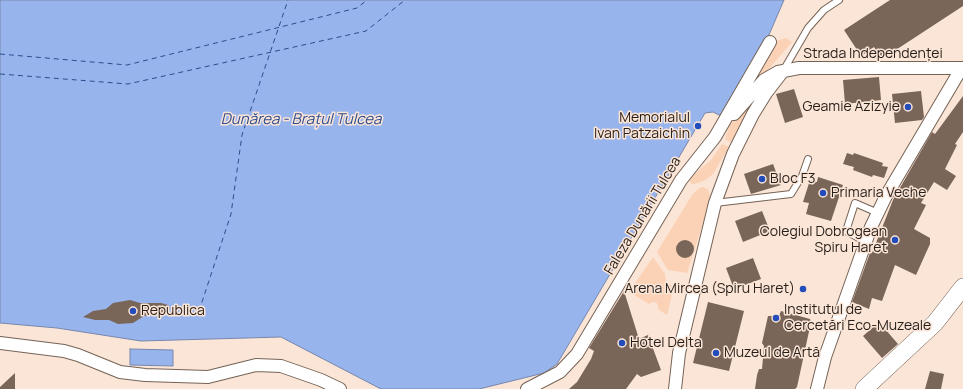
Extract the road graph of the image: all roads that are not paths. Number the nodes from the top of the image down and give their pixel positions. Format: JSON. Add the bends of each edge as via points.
{"nodes":[{"id":1,"x":839,"y":0,"type":"edge"},
{"id":2,"x":770,"y":42,"type":"dead end"},
{"id":3,"x":962,"y":69,"type":"edge"},
{"id":4,"x":783,"y":71,"type":"junction"},
{"id":5,"x":715,"y":137,"type":"junction"},
{"id":6,"x":808,"y":159,"type":"dead end"},
{"id":7,"x":715,"y":203,"type":"junction"},
{"id":8,"x":878,"y":213,"type":"junction"},
{"id":9,"x":866,"y":242,"type":"junction"},
{"id":10,"x":963,"y":287,"type":"edge"},
{"id":11,"x":0,"y":343,"type":"edge"},
{"id":12,"x":676,"y":373,"type":"junction"},
{"id":13,"x":340,"y":389,"type":"edge"},
{"id":14,"x":527,"y":389,"type":"edge"},
{"id":15,"x":665,"y":389,"type":"edge"},
{"id":16,"x":675,"y":389,"type":"edge"},
{"id":17,"x":817,"y":389,"type":"edge"},
{"id":18,"x":864,"y":389,"type":"edge"}],
"edges":[{"from":1,"to":4,"type":"lane","via":[[824,10],[808,28]]},
{"from":2,"to":5,"type":"street","name":"Faleza Dunării Tulcea"},
{"from":3,"to":4,"type":"street","name":"Strada Independenței","via":[[799,68]]},
{"from":3,"to":8,"type":"street"},
{"from":4,"to":5,"type":"street","name":"Strada Independenței","via":[[764,80]]},
{"from":4,"to":7,"type":"street","via":[[766,93],[736,148]]},
{"from":5,"to":14,"type":"street","name":"Faleza Dunării Tulcea","via":[[684,176],[573,359],[553,377]]},
{"from":6,"to":7,"type":"lane","via":[[802,176],[791,194]]},
{"from":7,"to":12,"type":"street"},
{"from":8,"to":9,"type":"street"},
{"from":8,"to":9,"type":"lane","via":[[855,203],[846,231]]},
{"from":9,"to":17,"type":"street","via":[[825,357]]},
{"from":10,"to":18,"type":"street","via":[[935,323]]},
{"from":11,"to":13,"type":"street","via":[[64,351],[120,372],[145,376],[208,378],[256,366],[281,366]]},
{"from":12,"to":15,"type":"street"},
{"from":12,"to":16,"type":"street"}]}
